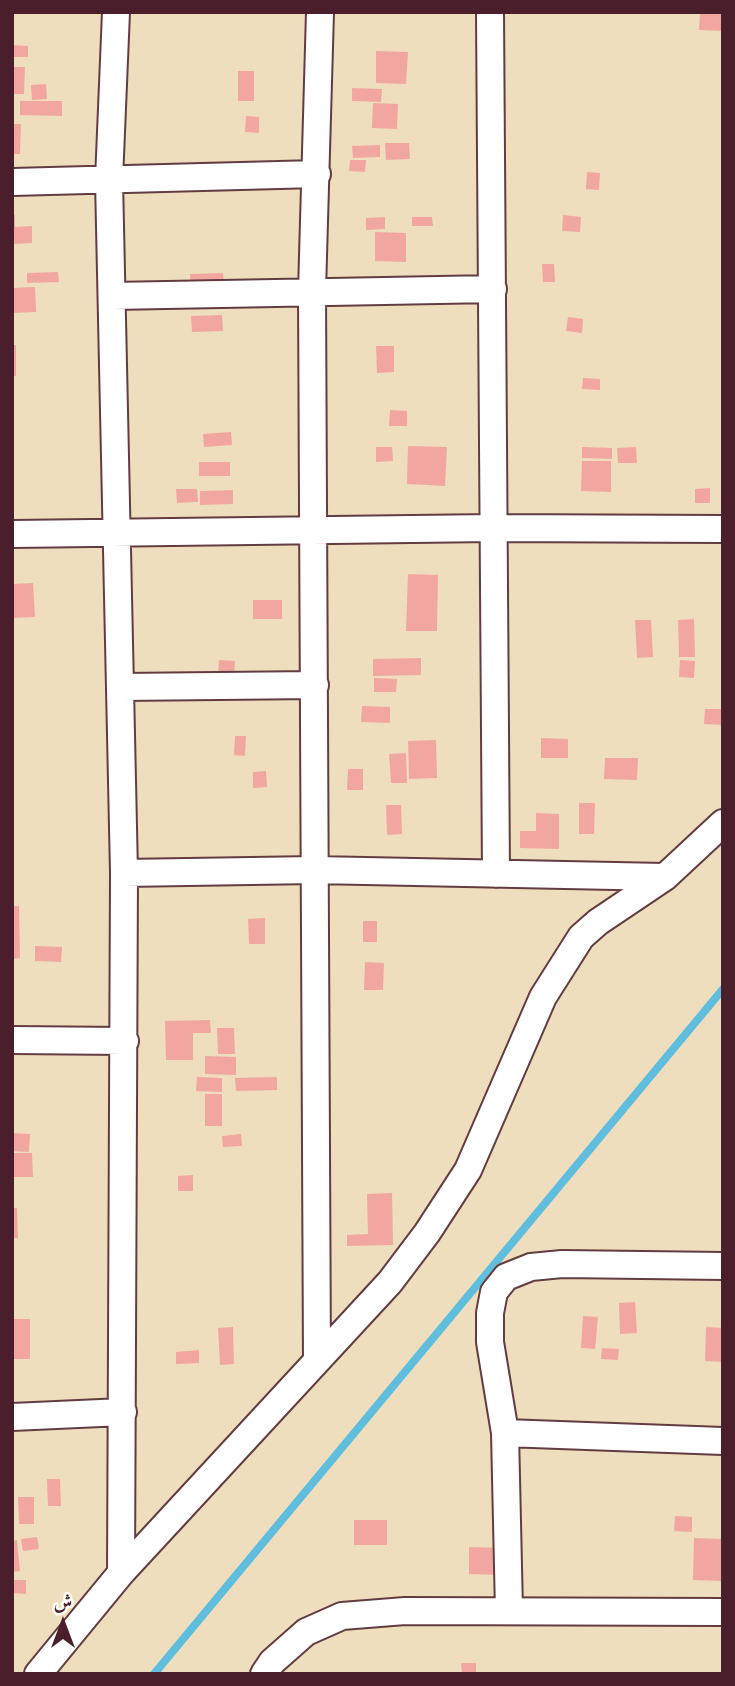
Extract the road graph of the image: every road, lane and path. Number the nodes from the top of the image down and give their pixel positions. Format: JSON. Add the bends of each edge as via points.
{"nodes":[{"id":1,"x":116,"y":12,"type":"edge"},
{"id":2,"x":320,"y":12,"type":"edge"},
{"id":3,"x":490,"y":12,"type":"edge"},
{"id":4,"x":317,"y":174,"type":"junction"},
{"id":5,"x":109,"y":180,"type":"junction"},
{"id":6,"x":12,"y":182,"type":"edge"},
{"id":7,"x":493,"y":289,"type":"junction"},
{"id":8,"x":312,"y":291,"type":"junction"},
{"id":9,"x":112,"y":296,"type":"junction"},
{"id":10,"x":492,"y":528,"type":"junction"},
{"id":11,"x":723,"y":528,"type":"edge"},
{"id":12,"x":315,"y":530,"type":"junction"},
{"id":13,"x":12,"y":534,"type":"edge"},
{"id":14,"x":118,"y":534,"type":"junction"},
{"id":15,"x":315,"y":685,"type":"junction"},
{"id":16,"x":121,"y":687,"type":"junction"},
{"id":17,"x":723,"y":823,"type":"edge"},
{"id":18,"x":315,"y":870,"type":"junction"},
{"id":19,"x":124,"y":873,"type":"junction"},
{"id":20,"x":496,"y":874,"type":"junction"},
{"id":21,"x":665,"y":877,"type":"junction"},
{"id":22,"x":12,"y":1040,"type":"edge"},
{"id":23,"x":125,"y":1041,"type":"junction"},
{"id":24,"x":723,"y":1266,"type":"edge"},
{"id":25,"x":317,"y":1360,"type":"junction"},
{"id":26,"x":123,"y":1412,"type":"junction"},
{"id":27,"x":12,"y":1417,"type":"edge"},
{"id":28,"x":505,"y":1433,"type":"junction"},
{"id":29,"x":723,"y":1441,"type":"edge"},
{"id":30,"x":121,"y":1573,"type":"junction"},
{"id":31,"x":509,"y":1611,"type":"junction"},
{"id":32,"x":723,"y":1612,"type":"edge"},
{"id":33,"x":38,"y":1674,"type":"edge"},
{"id":34,"x":264,"y":1674,"type":"edge"}],
"edges":[{"from":1,"to":5,"type":"street"},
{"from":2,"to":4,"type":"street"},
{"from":3,"to":7,"type":"street"},
{"from":4,"to":5,"type":"street"},
{"from":4,"to":8,"type":"street"},
{"from":5,"to":6,"type":"street"},
{"from":5,"to":9,"type":"street"},
{"from":7,"to":8,"type":"street"},
{"from":7,"to":10,"type":"street"},
{"from":8,"to":9,"type":"street"},
{"from":8,"to":12,"type":"street"},
{"from":9,"to":14,"type":"street"},
{"from":10,"to":11,"type":"street"},
{"from":10,"to":12,"type":"street"},
{"from":10,"to":20,"type":"street"},
{"from":12,"to":14,"type":"street"},
{"from":12,"to":15,"type":"street"},
{"from":13,"to":14,"type":"street"},
{"from":14,"to":16,"type":"street"},
{"from":15,"to":16,"type":"street"},
{"from":15,"to":18,"type":"street"},
{"from":16,"to":19,"type":"street"},
{"from":17,"to":21,"type":"street"},
{"from":18,"to":19,"type":"street"},
{"from":18,"to":20,"type":"street"},
{"from":18,"to":25,"type":"street"},
{"from":19,"to":23,"type":"street"},
{"from":20,"to":21,"type":"street"},
{"from":21,"to":25,"type":"street","via":[[581,937],[543,997],[468,1170],[390,1282]]},
{"from":22,"to":23,"type":"street"},
{"from":23,"to":26,"type":"street"},
{"from":24,"to":28,"type":"street","via":[[562,1264],[531,1267],[506,1277],[494,1292],[490,1313],[490,1342]]},
{"from":25,"to":30,"type":"street"},
{"from":26,"to":27,"type":"street"},
{"from":26,"to":30,"type":"street"},
{"from":28,"to":29,"type":"street"},
{"from":28,"to":31,"type":"street"},
{"from":30,"to":33,"type":"street"},
{"from":31,"to":32,"type":"street"},
{"from":31,"to":34,"type":"street","via":[[342,1616],[306,1632]]}]}
